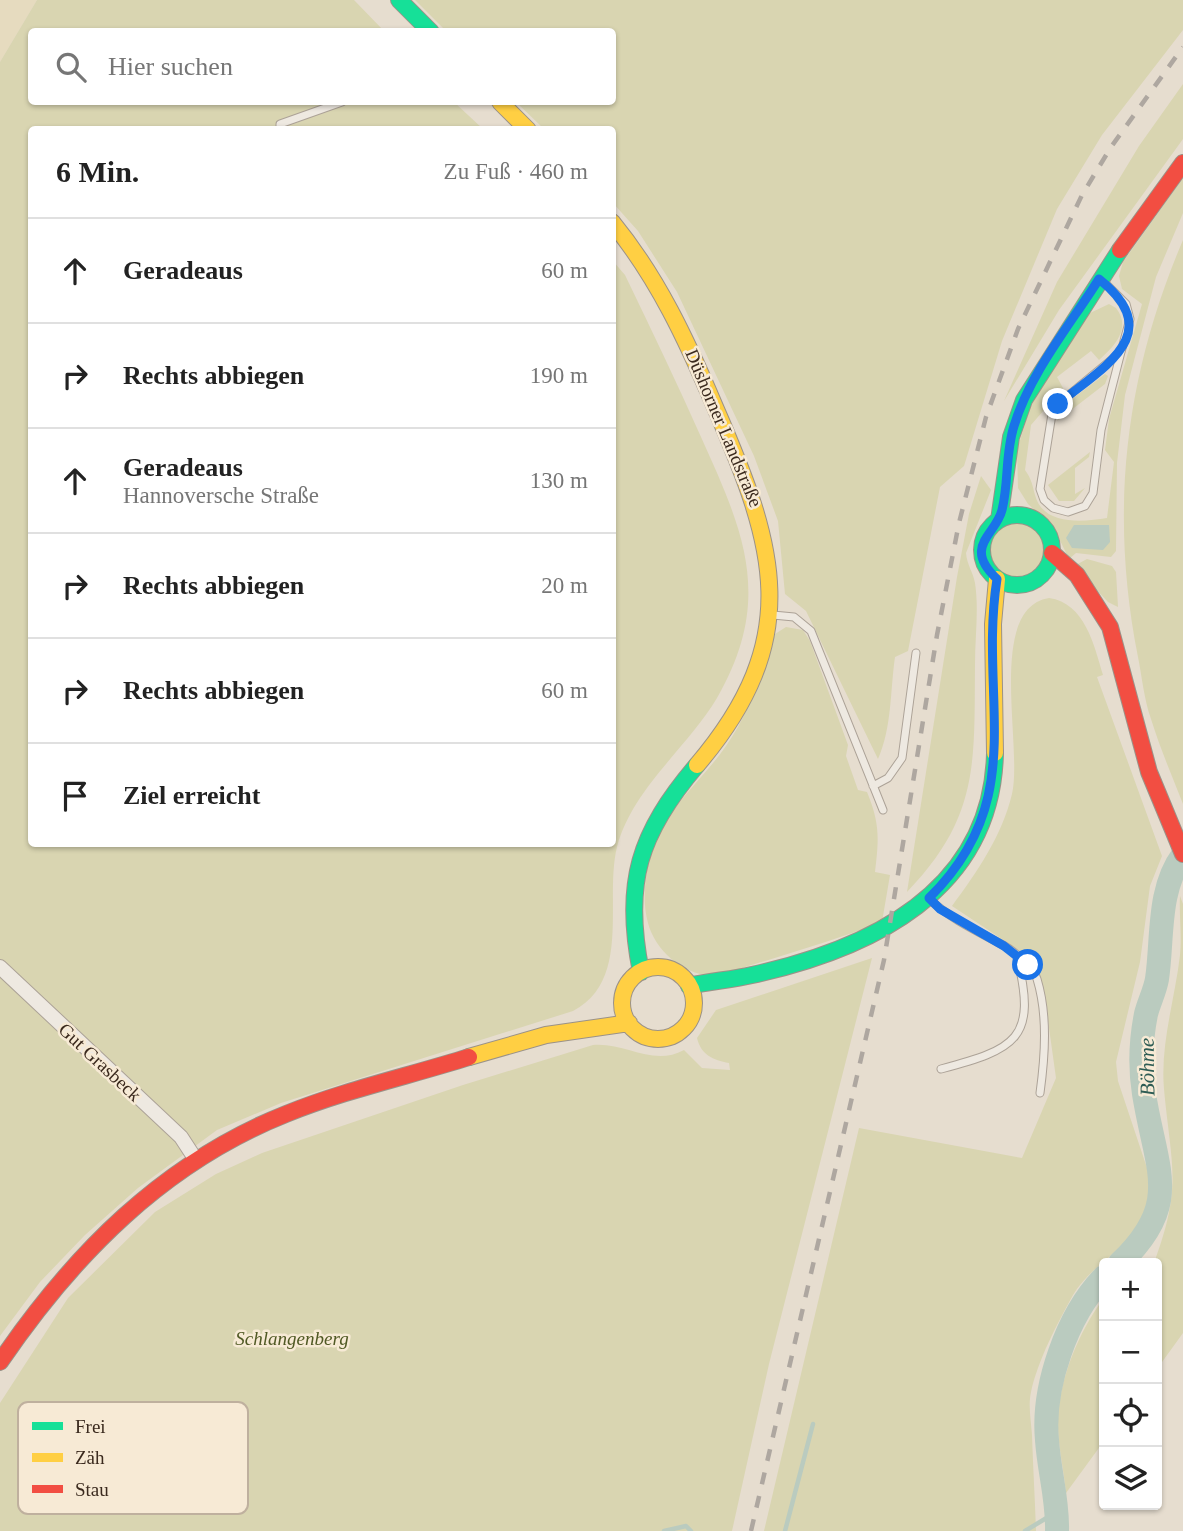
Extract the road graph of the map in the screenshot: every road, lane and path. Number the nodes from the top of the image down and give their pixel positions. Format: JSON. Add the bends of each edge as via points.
{"nodes":[{"id":1,"x":399,"y":0,"type":"edge"},
{"id":2,"x":427,"y":28,"type":"edge"},
{"id":3,"x":334,"y":105,"type":"edge"},
{"id":4,"x":503,"y":105,"type":"edge"},
{"id":5,"x":280,"y":126,"type":"edge"},
{"id":6,"x":524,"y":126,"type":"edge"},
{"id":7,"x":1183,"y":163,"type":"edge"},
{"id":8,"x":616,"y":228,"type":"edge"},
{"id":9,"x":1099,"y":279,"type":"junction"},
{"id":10,"x":1121,"y":352,"type":"junction"},
{"id":11,"x":1006,"y":487,"type":"junction"},
{"id":12,"x":1025,"y":516,"type":"junction"},
{"id":13,"x":999,"y":520,"type":"junction"},
{"id":14,"x":1052,"y":553,"type":"junction"},
{"id":15,"x":997,"y":579,"type":"junction"},
{"id":16,"x":1036,"y":579,"type":"junction"},
{"id":17,"x":1018,"y":585,"type":"junction"},
{"id":18,"x":1088,"y":593,"type":"junction"},
{"id":19,"x":769,"y":615,"type":"junction"},
{"id":20,"x":994,"y":632,"type":"junction"},
{"id":21,"x":916,"y":653,"type":"dead end"},
{"id":22,"x":873,"y":786,"type":"junction"},
{"id":23,"x":883,"y":810,"type":"dead end"},
{"id":24,"x":1183,"y":853,"type":"edge"},
{"id":25,"x":929,"y":898,"type":"junction"},
{"id":26,"x":636,"y":913,"type":"junction"},
{"id":27,"x":1017,"y":957,"type":"junction"},
{"id":28,"x":0,"y":967,"type":"edge"},
{"id":29,"x":658,"y":967,"type":"junction"},
{"id":30,"x":641,"y":972,"type":"junction"},
{"id":31,"x":692,"y":993,"type":"junction"},
{"id":32,"x":622,"y":1002,"type":"junction"},
{"id":33,"x":629,"y":1023,"type":"junction"},
{"id":34,"x":565,"y":1031,"type":"junction"},
{"id":35,"x":941,"y":1069,"type":"dead end"},
{"id":36,"x":1040,"y":1093,"type":"dead end"},
{"id":37,"x":196,"y":1160,"type":"junction"},
{"id":38,"x":0,"y":1362,"type":"edge"}],
"edges":[{"from":1,"to":2,"type":"main road"},
{"from":3,"to":5,"type":"lane"},
{"from":4,"to":6,"type":"main road"},
{"from":7,"to":9,"type":"main road"},
{"from":8,"to":19,"type":"main road","name":"Düshorner Landstraße","via":[[669,302],[743,466],[768,547]]},
{"from":9,"to":10,"type":"lane","via":[[1126,304],[1130,319]]},
{"from":9,"to":11,"type":"main road","via":[[1022,405],[1009,445]]},
{"from":10,"to":10,"type":"lane","via":[[1052,414],[1040,489],[1053,508],[1068,512],[1084,506],[1093,493],[1101,430]]},
{"from":11,"to":12,"type":"main road"},
{"from":11,"to":13,"type":"main road"},
{"from":12,"to":13,"type":"main road"},
{"from":12,"to":14,"type":"main road","via":[[1042,526]]},
{"from":13,"to":15,"type":"main road","via":[[986,534],[982,554]]},
{"from":14,"to":16,"type":"main road"},
{"from":14,"to":18,"type":"main road","via":[[1077,575]]},
{"from":15,"to":17,"type":"main road"},
{"from":15,"to":20,"type":"main road"},
{"from":16,"to":17,"type":"main road"},
{"from":16,"to":18,"type":"main road"},
{"from":17,"to":20,"type":"main road"},
{"from":18,"to":24,"type":"main road","via":[[1110,627],[1135,730]]},
{"from":19,"to":22,"type":"lane","via":[[794,617],[811,631]]},
{"from":19,"to":26,"type":"main road","name":"Düshorner Landstraße","via":[[757,669],[741,705],[653,824],[640,860]]},
{"from":20,"to":25,"type":"main road","via":[[995,760],[988,803],[962,860]]},
{"from":21,"to":22,"type":"lane","via":[[902,758],[888,778]]},
{"from":22,"to":23,"type":"lane"},
{"from":25,"to":27,"type":"lane"},
{"from":25,"to":31,"type":"main road","via":[[895,925],[865,940]]},
{"from":26,"to":29,"type":"main road","name":"Düshorner Landstraße"},
{"from":26,"to":30,"type":"main road","name":"Düshorner Landstraße","via":[[635,944]]},
{"from":27,"to":35,"type":"lane","via":[[1025,1019],[1016,1037],[998,1051]]},
{"from":27,"to":36,"type":"lane","via":[[1037,978],[1046,1047]]},
{"from":28,"to":37,"type":"street","name":"Gut Grasbeck","via":[[181,1137]]},
{"from":29,"to":30,"type":"main road"},
{"from":29,"to":31,"type":"main road","via":[[673,971]]},
{"from":30,"to":32,"type":"main road","via":[[628,985]]},
{"from":31,"to":33,"type":"main road","via":[[688,1023],[670,1037],[647,1037]]},
{"from":32,"to":33,"type":"main road"},
{"from":32,"to":34,"type":"main road"},
{"from":33,"to":34,"type":"main road"},
{"from":34,"to":37,"type":"main road","via":[[307,1107]]},
{"from":37,"to":38,"type":"main road","via":[[142,1198],[94,1242],[52,1289]]}]}
